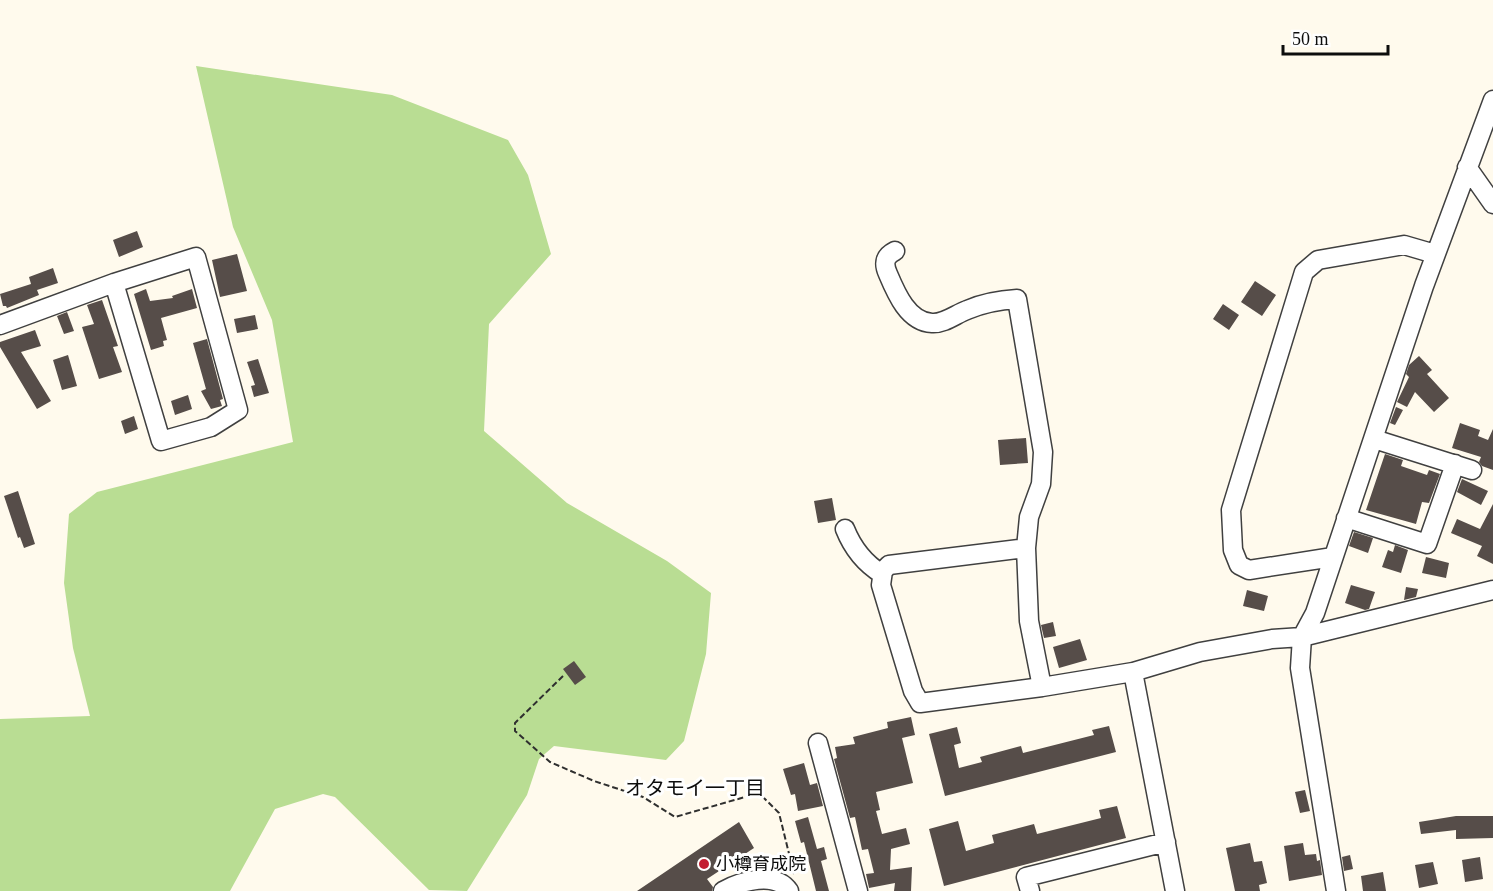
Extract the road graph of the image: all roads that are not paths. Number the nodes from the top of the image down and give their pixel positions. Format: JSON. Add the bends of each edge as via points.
{"nodes":[{"id":1,"x":1493,"y":100,"type":"edge"},
{"id":2,"x":1467,"y":167,"type":"junction"},
{"id":3,"x":1493,"y":204,"type":"edge"},
{"id":4,"x":895,"y":251,"type":"dead end"},
{"id":5,"x":1435,"y":254,"type":"junction"},
{"id":6,"x":114,"y":283,"type":"junction"},
{"id":7,"x":0,"y":325,"type":"edge"},
{"id":8,"x":1374,"y":439,"type":"junction"},
{"id":9,"x":1346,"y":518,"type":"junction"},
{"id":10,"x":845,"y":529,"type":"dead end"},
{"id":11,"x":1026,"y":548,"type":"junction"},
{"id":12,"x":1333,"y":557,"type":"junction"},
{"id":13,"x":882,"y":574,"type":"junction"},
{"id":14,"x":1493,"y":590,"type":"edge"},
{"id":15,"x":1302,"y":638,"type":"junction"},
{"id":16,"x":1133,"y":672,"type":"junction"},
{"id":17,"x":1042,"y":687,"type":"junction"},
{"id":18,"x":818,"y":743,"type":"dead end"},
{"id":19,"x":1166,"y":842,"type":"junction"},
{"id":20,"x":792,"y":885,"type":"edge"},
{"id":21,"x":723,"y":891,"type":"edge"},
{"id":22,"x":858,"y":891,"type":"edge"},
{"id":23,"x":1030,"y":891,"type":"edge"},
{"id":24,"x":1175,"y":891,"type":"edge"},
{"id":25,"x":1336,"y":891,"type":"edge"}],
"edges":[{"from":1,"to":2,"type":"street"},
{"from":2,"to":3,"type":"street"},
{"from":2,"to":5,"type":"street"},
{"from":4,"to":11,"type":"street","via":[[885,262],[886,272],[907,310],[917,319],[933,324],[967,309],[1017,298],[1043,452],[1041,484],[1029,517]]},
{"from":5,"to":8,"type":"street"},
{"from":5,"to":12,"type":"street","via":[[1404,245],[1318,260],[1304,272],[1232,510],[1233,550],[1239,566],[1249,570]]},
{"from":6,"to":6,"type":"street","via":[[161,441],[211,427],[238,410],[196,257]]},
{"from":6,"to":7,"type":"street"},
{"from":8,"to":9,"type":"street"},
{"from":8,"to":9,"type":"street","via":[[1463,467],[1427,544]]},
{"from":9,"to":12,"type":"street"},
{"from":10,"to":13,"type":"street","via":[[862,559]]},
{"from":11,"to":13,"type":"street","via":[[889,565]]},
{"from":11,"to":17,"type":"street","via":[[1029,621]]},
{"from":12,"to":15,"type":"street","via":[[1315,613]]},
{"from":13,"to":17,"type":"street","via":[[881,585],[920,703]]},
{"from":14,"to":15,"type":"street"},
{"from":15,"to":16,"type":"street","via":[[1272,639],[1200,652]]},
{"from":15,"to":25,"type":"street","via":[[1300,668]]},
{"from":16,"to":17,"type":"street"},
{"from":16,"to":19,"type":"street"},
{"from":18,"to":22,"type":"street"},
{"from":19,"to":23,"type":"street","via":[[1026,877]]},
{"from":19,"to":24,"type":"street"},
{"from":20,"to":21,"type":"street","via":[[766,879]]}]}
